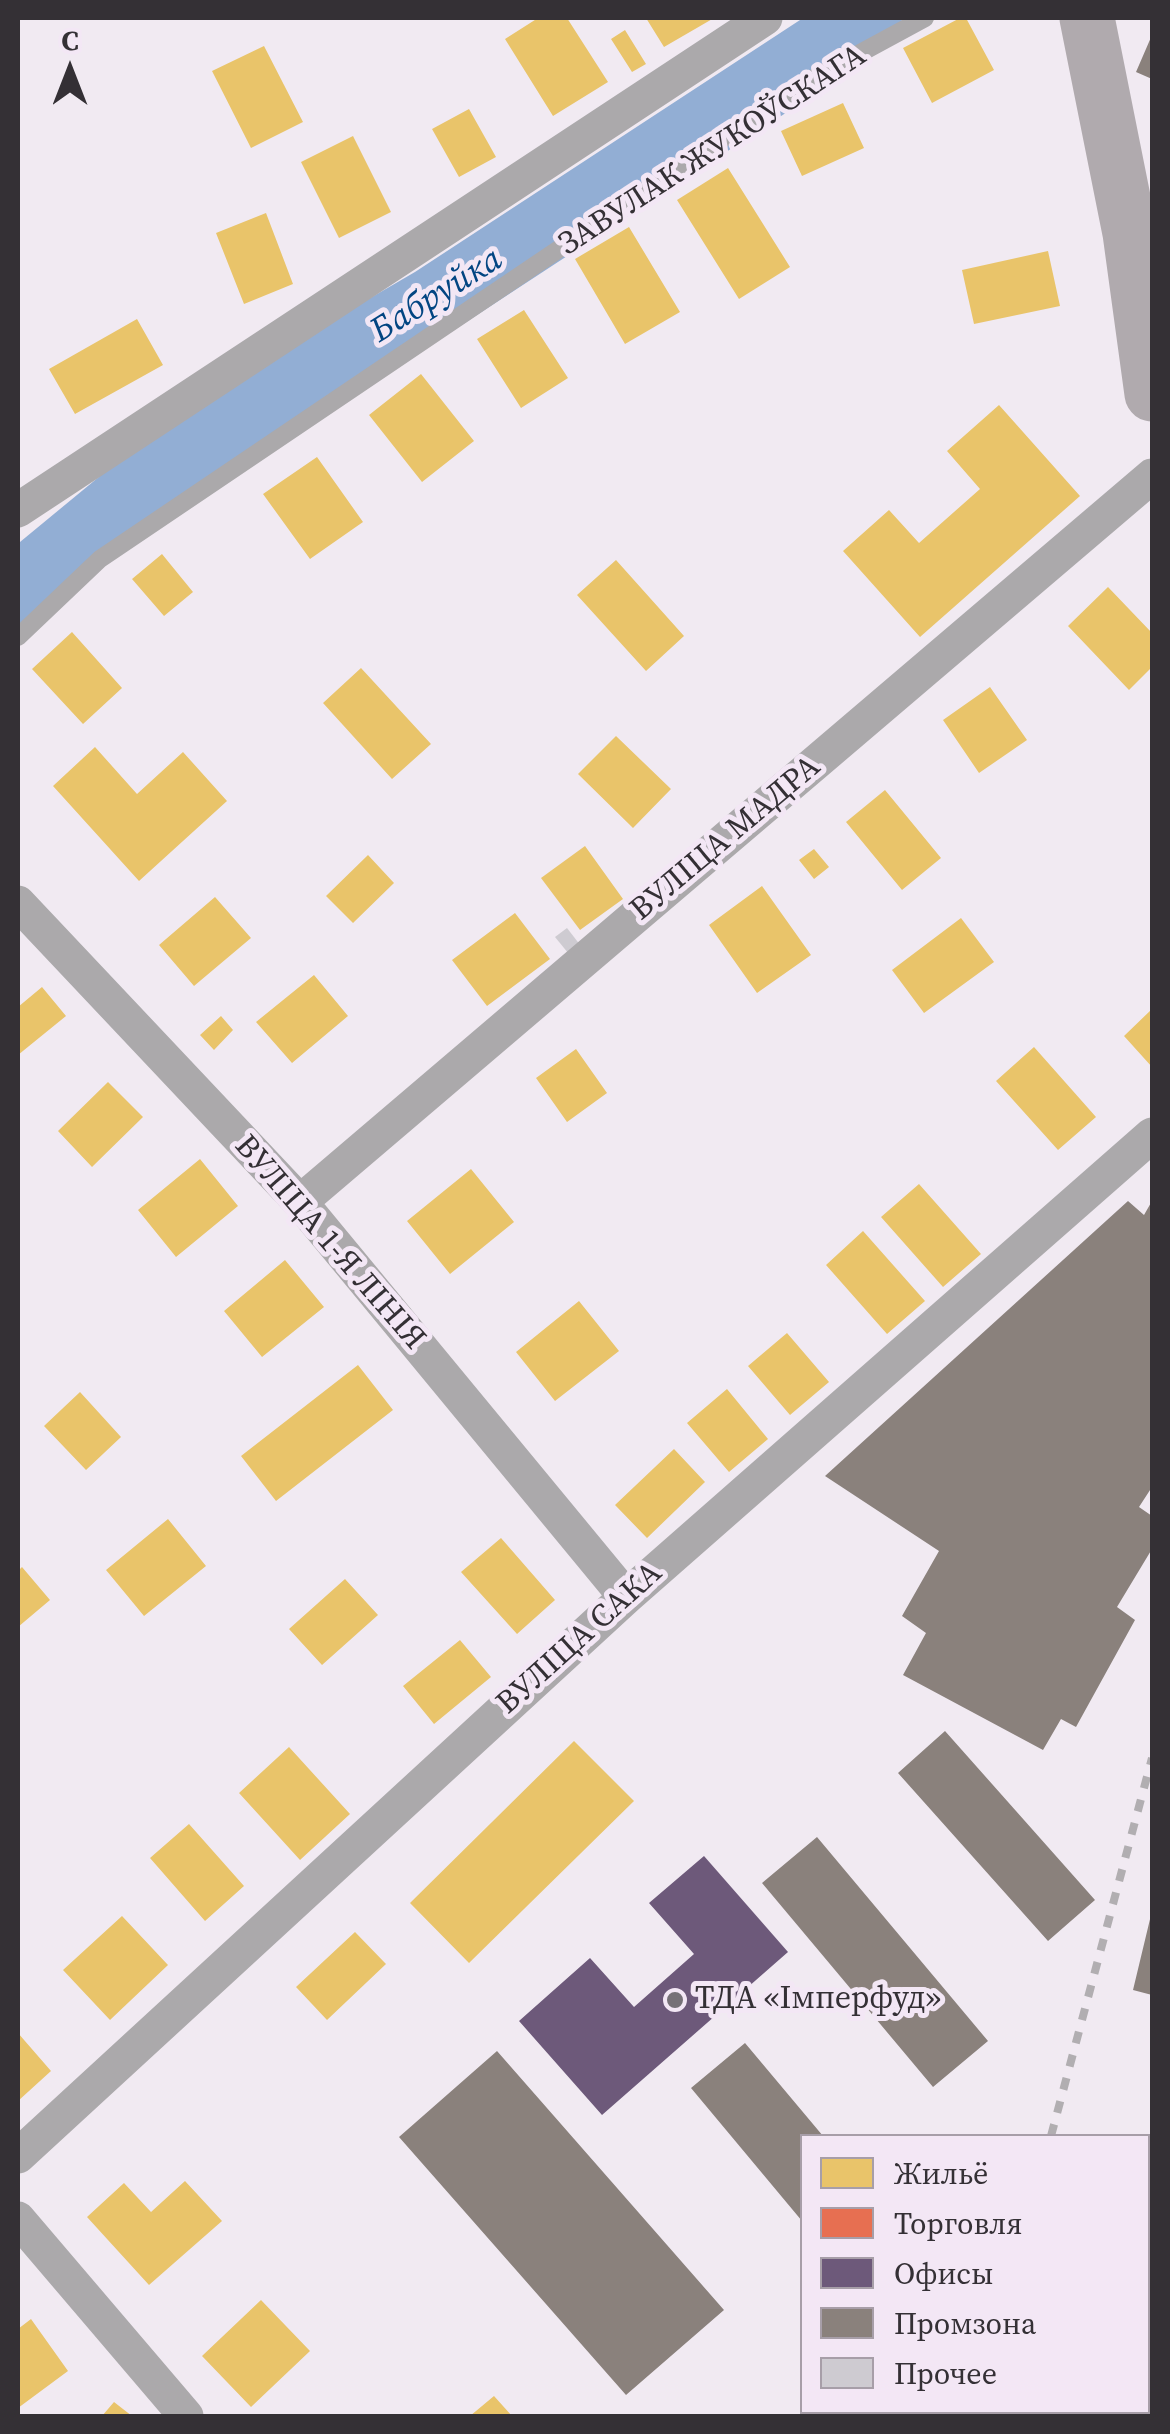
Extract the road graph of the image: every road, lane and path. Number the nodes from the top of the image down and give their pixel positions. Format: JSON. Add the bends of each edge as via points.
{"nodes":[{"id":1,"x":765,"y":18,"type":"edge"},
{"id":2,"x":925,"y":18,"type":"edge"},
{"id":3,"x":1087,"y":18,"type":"edge"},
{"id":4,"x":1141,"y":228,"type":"edge"},
{"id":5,"x":1152,"y":394,"type":"edge"},
{"id":6,"x":1152,"y":476,"type":"edge"},
{"id":7,"x":18,"y":510,"type":"edge"},
{"id":8,"x":18,"y":637,"type":"edge"},
{"id":9,"x":18,"y":904,"type":"edge"},
{"id":10,"x":1152,"y":1135,"type":"edge"},
{"id":11,"x":300,"y":1202,"type":"junction"},
{"id":12,"x":626,"y":1596,"type":"junction"},
{"id":13,"x":18,"y":2156,"type":"edge"},
{"id":14,"x":18,"y":2218,"type":"edge"},
{"id":15,"x":186,"y":2416,"type":"edge"}],
"edges":[{"from":1,"to":7,"type":"street"},
{"from":2,"to":8,"type":"lane","name":"ЗАВУЛАК ЖУКОЎСКАГА","via":[[806,83],[100,559]]},
{"from":3,"to":4,"type":"main road"},
{"from":4,"to":5,"type":"main road"},
{"from":6,"to":11,"type":"street","name":"ВУЛІЦА МАДРА"},
{"from":9,"to":11,"type":"street","name":"ВУЛІЦА 1-Я ЛІНІЯ"},
{"from":10,"to":12,"type":"street","name":"ВУЛІЦА САКА"},
{"from":11,"to":12,"type":"street","name":"ВУЛІЦА 1-Я ЛІНІЯ"},
{"from":12,"to":13,"type":"street","name":"ВУЛІЦА САКА"},
{"from":14,"to":15,"type":"street"}]}
